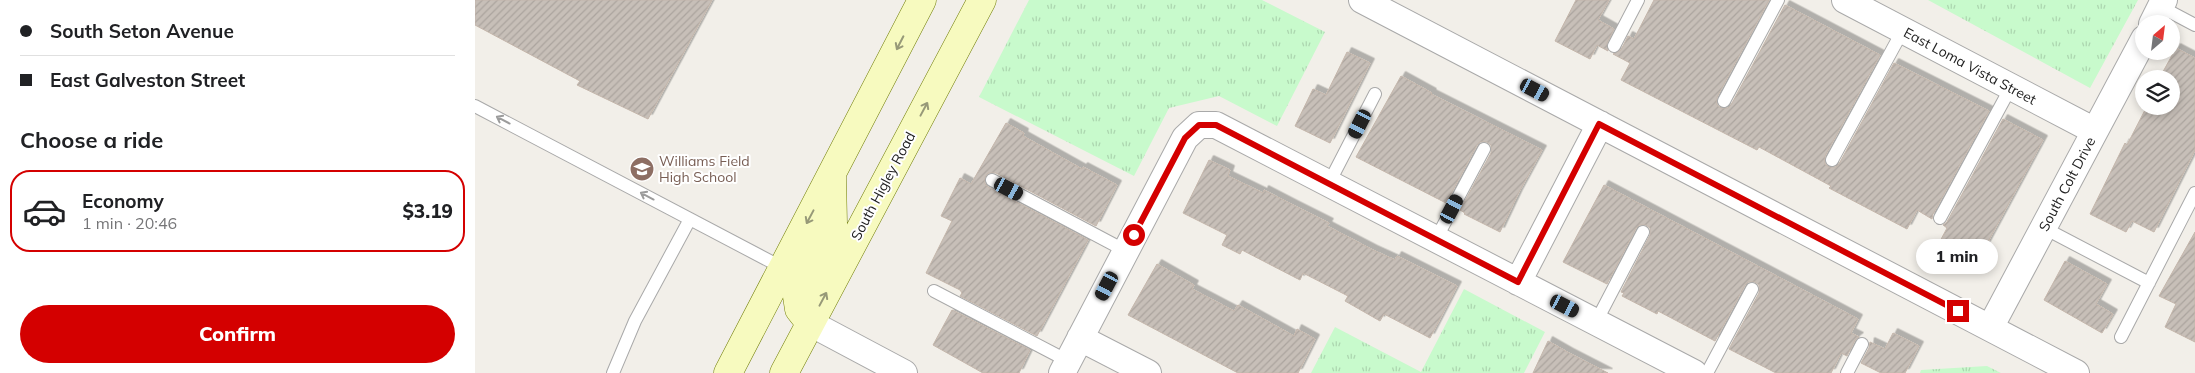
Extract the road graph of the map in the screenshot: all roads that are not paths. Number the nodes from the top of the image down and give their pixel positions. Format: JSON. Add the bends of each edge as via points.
{"nodes":[{"id":1,"x":922,"y":0,"type":"edge"},
{"id":2,"x":982,"y":0,"type":"edge"},
{"id":3,"x":1363,"y":0,"type":"edge"},
{"id":4,"x":1638,"y":0,"type":"edge"},
{"id":5,"x":1778,"y":0,"type":"edge"},
{"id":6,"x":1862,"y":4,"type":"edge"},
{"id":7,"x":2159,"y":10,"type":"edge"},
{"id":8,"x":2195,"y":25,"type":"edge"},
{"id":9,"x":1903,"y":30,"type":"junction"},
{"id":10,"x":1614,"y":46,"type":"dead end"},
{"id":11,"x":2135,"y":55,"type":"edge"},
{"id":12,"x":2011,"y":87,"type":"junction"},
{"id":13,"x":1375,"y":94,"type":"dead end"},
{"id":14,"x":1724,"y":101,"type":"dead end"},
{"id":15,"x":475,"y":106,"type":"edge"},
{"id":16,"x":1599,"y":124,"type":"junction"},
{"id":17,"x":2095,"y":131,"type":"junction"},
{"id":18,"x":1484,"y":148,"type":"dead end"},
{"id":19,"x":1832,"y":160,"type":"dead end"},
{"id":20,"x":832,"y":174,"type":"junction"},
{"id":21,"x":992,"y":180,"type":"dead end"},
{"id":22,"x":1329,"y":184,"type":"junction"},
{"id":23,"x":2195,"y":193,"type":"edge"},
{"id":24,"x":1940,"y":218,"type":"dead end"},
{"id":25,"x":690,"y":219,"type":"junction"},
{"id":26,"x":2044,"y":228,"type":"junction"},
{"id":27,"x":1643,"y":232,"type":"dead end"},
{"id":28,"x":1436,"y":239,"type":"junction"},
{"id":29,"x":1126,"y":252,"type":"junction"},
{"id":30,"x":783,"y":268,"type":"junction"},
{"id":31,"x":1518,"y":282,"type":"junction"},
{"id":32,"x":2149,"y":283,"type":"junction"},
{"id":33,"x":1752,"y":288,"type":"dead end"},
{"id":34,"x":934,"y":291,"type":"dead end"},
{"id":35,"x":1596,"y":322,"type":"junction"},
{"id":36,"x":811,"y":323,"type":"junction"},
{"id":37,"x":1990,"y":328,"type":"junction"},
{"id":38,"x":2121,"y":337,"type":"dead end"},
{"id":39,"x":1080,"y":338,"type":"junction"},
{"id":40,"x":1862,"y":344,"type":"dead end"},
{"id":41,"x":1065,"y":367,"type":"edge"},
{"id":42,"x":613,"y":373,"type":"edge"},
{"id":43,"x":728,"y":373,"type":"edge"},
{"id":44,"x":785,"y":373,"type":"edge"},
{"id":45,"x":904,"y":373,"type":"edge"},
{"id":46,"x":1148,"y":373,"type":"edge"},
{"id":47,"x":1694,"y":373,"type":"edge"},
{"id":48,"x":1707,"y":373,"type":"edge"},
{"id":49,"x":1847,"y":373,"type":"edge"},
{"id":50,"x":2076,"y":373,"type":"edge"}],
"edges":[{"from":1,"to":20,"type":"main road","one_way":true},
{"from":36,"to":2,"type":"main road","name":"South Higley Road","one_way":true},
{"from":3,"to":16,"type":"street"},
{"from":4,"to":10,"type":"lane"},
{"from":5,"to":14,"type":"lane"},
{"from":6,"to":9,"type":"street","name":"East Loma Vista Street"},
{"from":7,"to":8,"type":"lane"},
{"from":9,"to":12,"type":"street","name":"East Loma Vista Street"},
{"from":9,"to":19,"type":"lane"},
{"from":11,"to":17,"type":"street","name":"South Colt Drive"},
{"from":12,"to":17,"type":"street","name":"East Loma Vista Street"},
{"from":12,"to":24,"type":"lane"},
{"from":13,"to":22,"type":"lane"},
{"from":25,"to":15,"type":"lane","one_way":true},
{"from":16,"to":31,"type":"street"},
{"from":16,"to":37,"type":"street"},
{"from":17,"to":26,"type":"street","name":"South Colt Drive"},
{"from":18,"to":28,"type":"lane"},
{"from":20,"to":30,"type":"main road","one_way":true},
{"from":20,"to":36,"type":"main road","via":[[833,224],[797,296],[799,309]]},
{"from":21,"to":29,"type":"lane"},
{"from":22,"to":28,"type":"street"},
{"from":22,"to":29,"type":"street","via":[[1216,125],[1199,125],[1185,138]]},
{"from":23,"to":32,"type":"lane"},
{"from":25,"to":30,"type":"lane"},
{"from":25,"to":42,"type":"lane","via":[[635,321]]},
{"from":26,"to":32,"type":"lane"},
{"from":26,"to":37,"type":"street","name":"South Colt Drive"},
{"from":27,"to":35,"type":"lane"},
{"from":28,"to":31,"type":"street"},
{"from":29,"to":39,"type":"street"},
{"from":30,"to":43,"type":"main road"},
{"from":31,"to":35,"type":"street"},
{"from":32,"to":38,"type":"lane"},
{"from":33,"to":48,"type":"lane"},
{"from":34,"to":41,"type":"lane"},
{"from":35,"to":47,"type":"street"},
{"from":36,"to":44,"type":"main road","name":"South Higley Road"},
{"from":36,"to":45,"type":"street"},
{"from":37,"to":50,"type":"street"},
{"from":39,"to":41,"type":"street"},
{"from":39,"to":46,"type":"street"},
{"from":40,"to":49,"type":"lane"}]}
